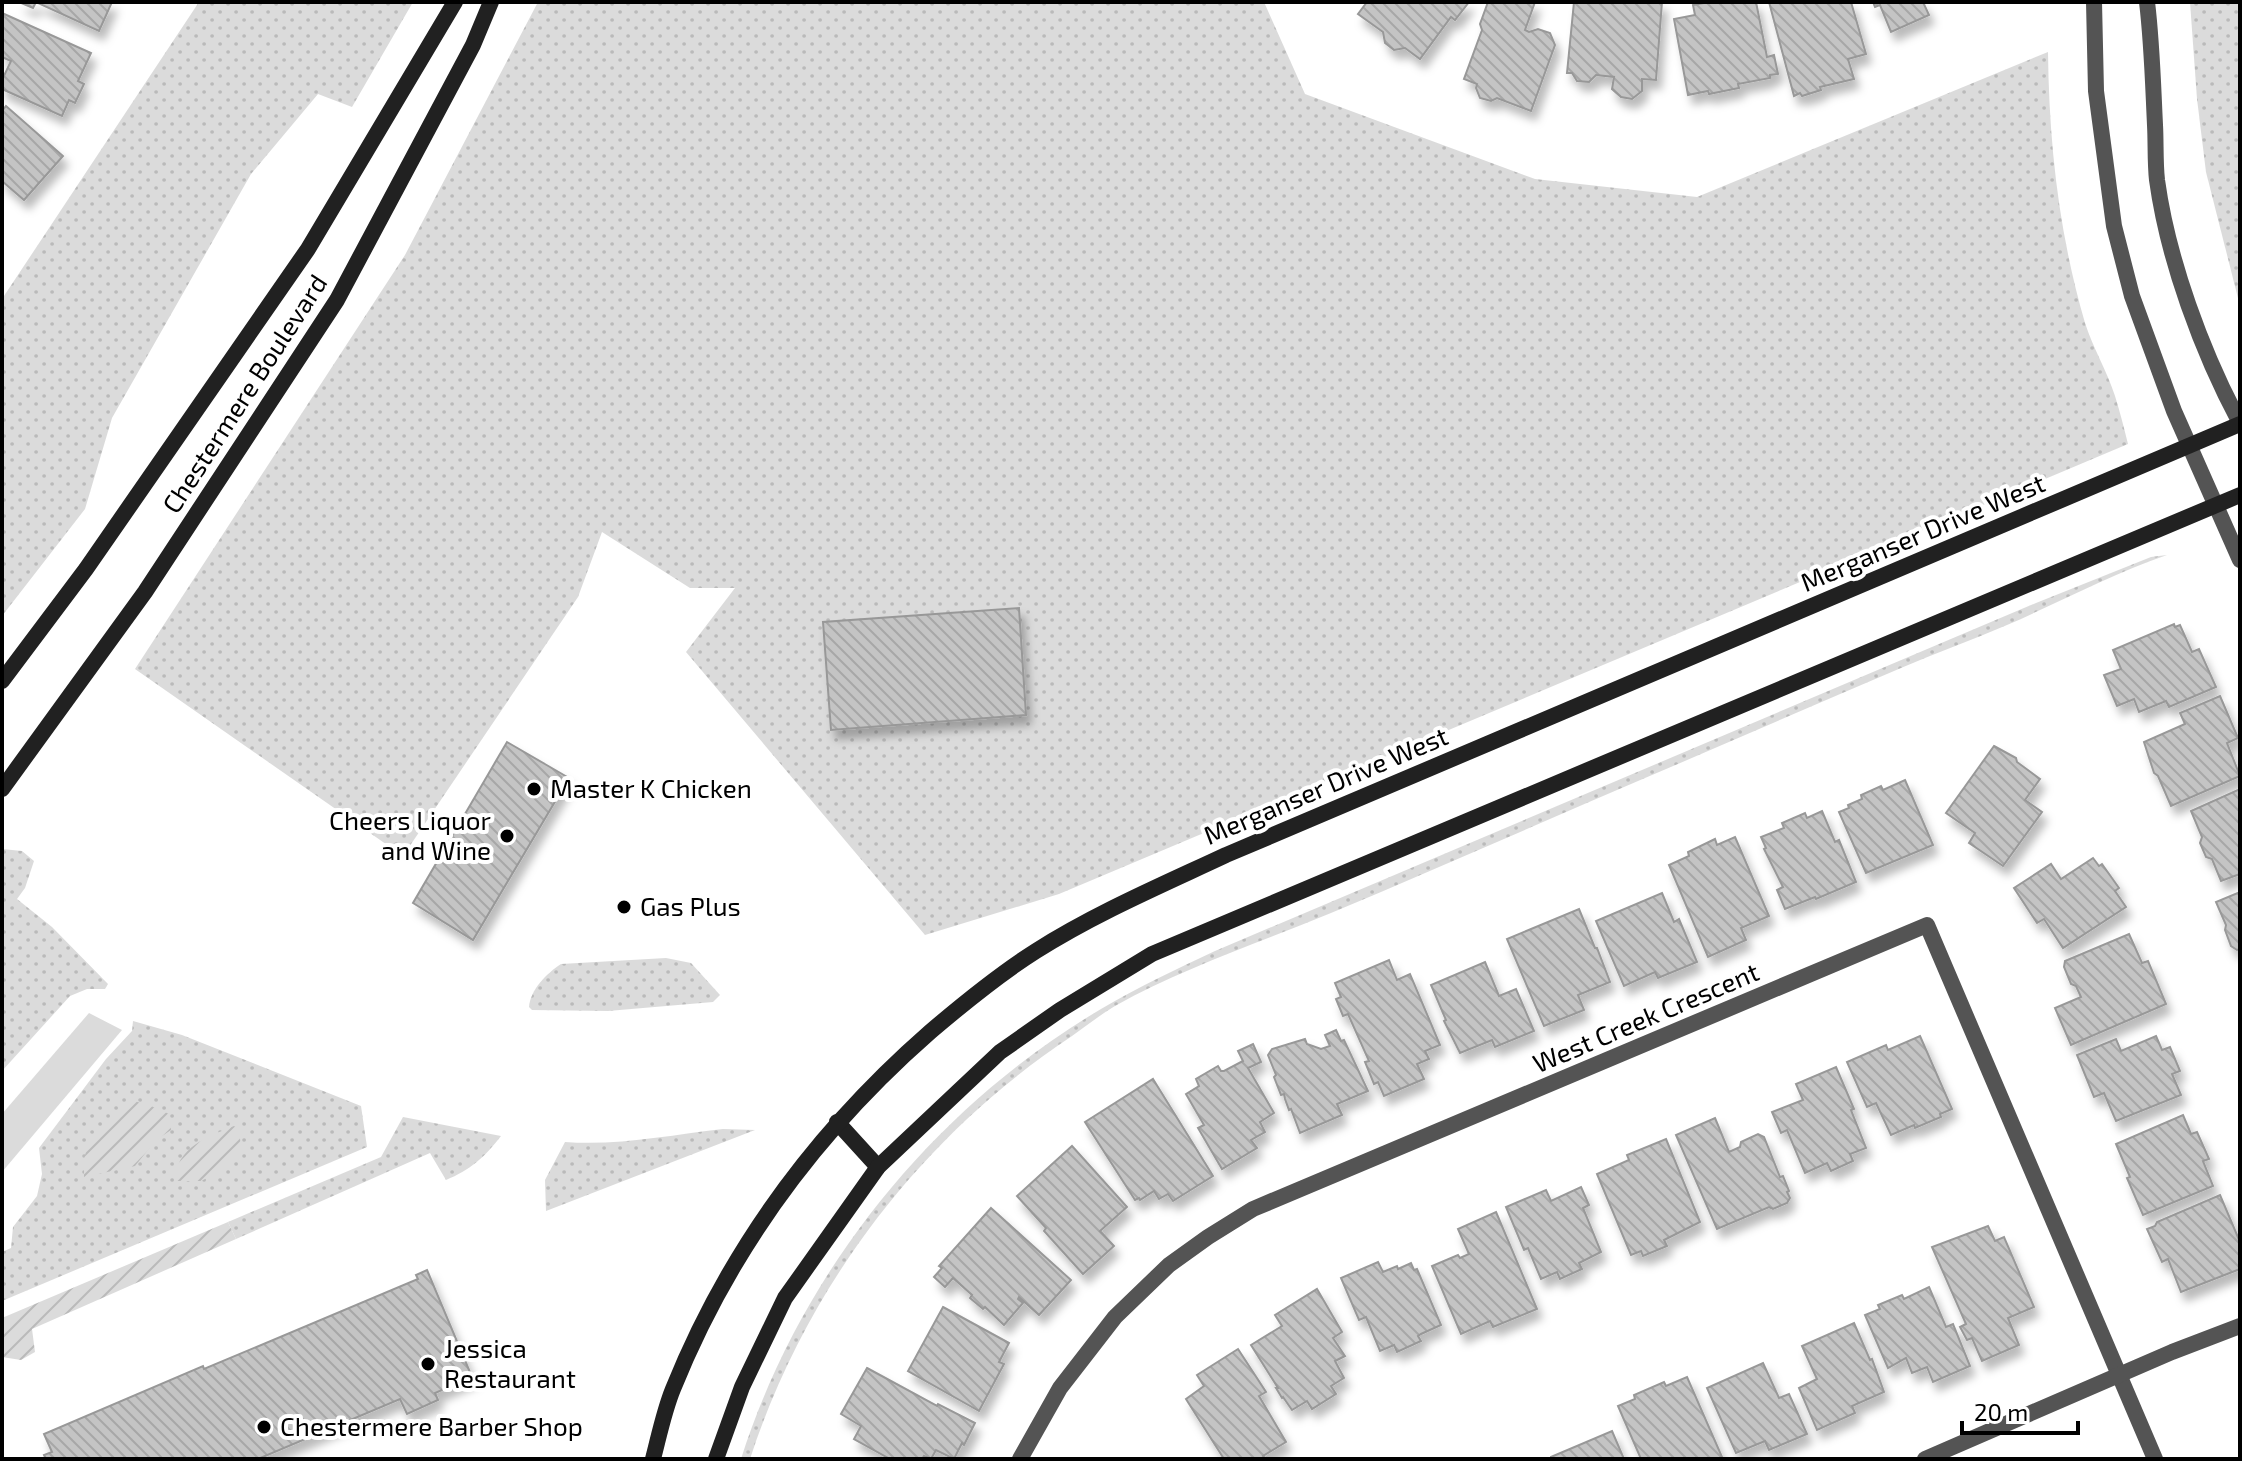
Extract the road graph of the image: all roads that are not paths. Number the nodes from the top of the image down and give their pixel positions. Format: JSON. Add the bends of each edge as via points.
{"nodes":[{"id":1,"x":455,"y":2,"type":"edge"},
{"id":2,"x":491,"y":2,"type":"edge"},
{"id":3,"x":2094,"y":2,"type":"edge"},
{"id":4,"x":2147,"y":2,"type":"edge"},
{"id":5,"x":2240,"y":424,"type":"edge"},
{"id":6,"x":2189,"y":445,"type":"junction"},
{"id":7,"x":2240,"y":495,"type":"edge"},
{"id":8,"x":2216,"y":505,"type":"junction"},
{"id":9,"x":2240,"y":560,"type":"edge"},
{"id":10,"x":2,"y":681,"type":"edge"},
{"id":11,"x":2,"y":789,"type":"edge"},
{"id":12,"x":837,"y":1122,"type":"junction"},
{"id":13,"x":878,"y":1167,"type":"junction"},
{"id":14,"x":2240,"y":1326,"type":"edge"},
{"id":15,"x":2119,"y":1374,"type":"junction"},
{"id":16,"x":653,"y":1459,"type":"edge"},
{"id":17,"x":716,"y":1459,"type":"edge"},
{"id":18,"x":1020,"y":1459,"type":"edge"},
{"id":19,"x":1925,"y":1459,"type":"edge"},
{"id":20,"x":2155,"y":1459,"type":"edge"}],
"edges":[{"from":1,"to":10,"type":"street","name":"Chestermere Boulevard","via":[[308,249]]},
{"from":2,"to":11,"type":"street","name":"Chestermere Boulevard","via":[[337,300],[145,592]]},
{"from":3,"to":6,"type":"street","via":[[2096,91],[2114,226],[2132,296]]},
{"from":4,"to":5,"type":"street","via":[[2157,177],[2167,234],[2192,312]]},
{"from":5,"to":6,"type":"street","name":"Merganser Drive West"},
{"from":6,"to":8,"type":"street"},
{"from":6,"to":12,"type":"street","name":"Merganser Drive West","via":[[1226,855],[1093,918],[978,991]]},
{"from":7,"to":8,"type":"street"},
{"from":8,"to":9,"type":"street"},
{"from":8,"to":13,"type":"street","via":[[1152,954],[1000,1052]]},
{"from":12,"to":13,"type":"street"},
{"from":12,"to":16,"type":"street","name":"Merganser Drive West","via":[[749,1240],[718,1294],[672,1391]]},
{"from":13,"to":17,"type":"street","via":[[785,1298],[742,1387]]},
{"from":14,"to":15,"type":"street"},
{"from":15,"to":18,"type":"street","name":"West Creek Crescent","via":[[1927,925],[1253,1209],[1169,1265],[1115,1317],[1060,1388]]},
{"from":15,"to":19,"type":"street"},
{"from":15,"to":20,"type":"street"}]}
